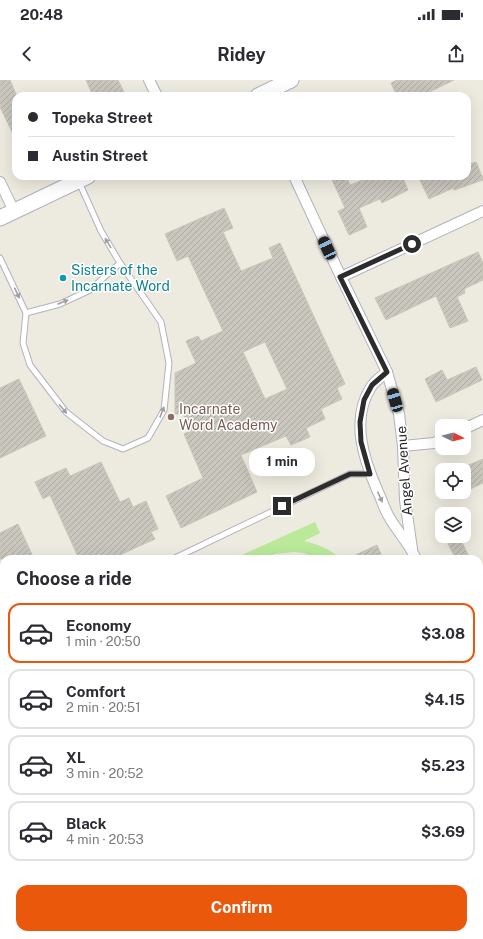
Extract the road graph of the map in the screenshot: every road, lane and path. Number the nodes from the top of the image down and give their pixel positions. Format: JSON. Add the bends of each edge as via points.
{"nodes":[{"id":1,"x":149,"y":80,"type":"edge"},
{"id":2,"x":291,"y":80,"type":"edge"},
{"id":3,"x":155,"y":92,"type":"edge"},
{"id":4,"x":266,"y":92,"type":"edge"},
{"id":5,"x":79,"y":180,"type":"edge"},
{"id":6,"x":84,"y":180,"type":"edge"},
{"id":7,"x":296,"y":180,"type":"edge"},
{"id":8,"x":0,"y":182,"type":"edge"},
{"id":9,"x":14,"y":211,"type":"junction"},
{"id":10,"x":483,"y":211,"type":"edge"},
{"id":11,"x":0,"y":218,"type":"edge"},
{"id":12,"x":0,"y":258,"type":"edge"},
{"id":13,"x":120,"y":263,"type":"junction"},
{"id":14,"x":340,"y":277,"type":"junction"},
{"id":15,"x":26,"y":313,"type":"junction"},
{"id":16,"x":387,"y":372,"type":"junction"},
{"id":17,"x":483,"y":420,"type":"edge"},
{"id":18,"x":471,"y":426,"type":"edge"},
{"id":19,"x":435,"y":442,"type":"edge"},
{"id":20,"x":403,"y":446,"type":"junction"},
{"id":21,"x":370,"y":474,"type":"junction"},
{"id":22,"x":412,"y":549,"type":"junction"},
{"id":23,"x":181,"y":555,"type":"edge"},
{"id":24,"x":414,"y":555,"type":"edge"}],
"edges":[{"from":1,"to":3,"type":"street"},
{"from":2,"to":4,"type":"main road"},
{"from":5,"to":9,"type":"main road"},
{"from":13,"to":6,"type":"lane","one_way":true,"via":[[101,231]]},
{"from":7,"to":14,"type":"street","name":"Angel Avenue"},
{"from":8,"to":9,"type":"street"},
{"from":9,"to":11,"type":"main road"},
{"from":10,"to":14,"type":"street"},
{"from":12,"to":15,"type":"lane","one_way":true},
{"from":15,"to":13,"type":"lane","one_way":true,"via":[[60,304],[90,290]]},
{"from":15,"to":13,"type":"lane","one_way":true,"via":[[23,343],[30,364],[66,412],[103,441],[123,449],[148,438],[164,410],[168,363],[161,322]]},
{"from":14,"to":16,"type":"street","name":"Angel Avenue"},
{"from":16,"to":20,"type":"street","name":"Angel Avenue","via":[[400,414]]},
{"from":16,"to":21,"type":"street","via":[[372,385],[364,400],[360,422],[361,442]]},
{"from":17,"to":18,"type":"street"},
{"from":19,"to":20,"type":"street"},
{"from":20,"to":22,"type":"street","name":"Angel Avenue","via":[[405,500]]},
{"from":21,"to":22,"type":"street","one_way":true,"via":[[388,515]]},
{"from":21,"to":23,"type":"lane","via":[[350,474]]},
{"from":22,"to":24,"type":"street"}]}
